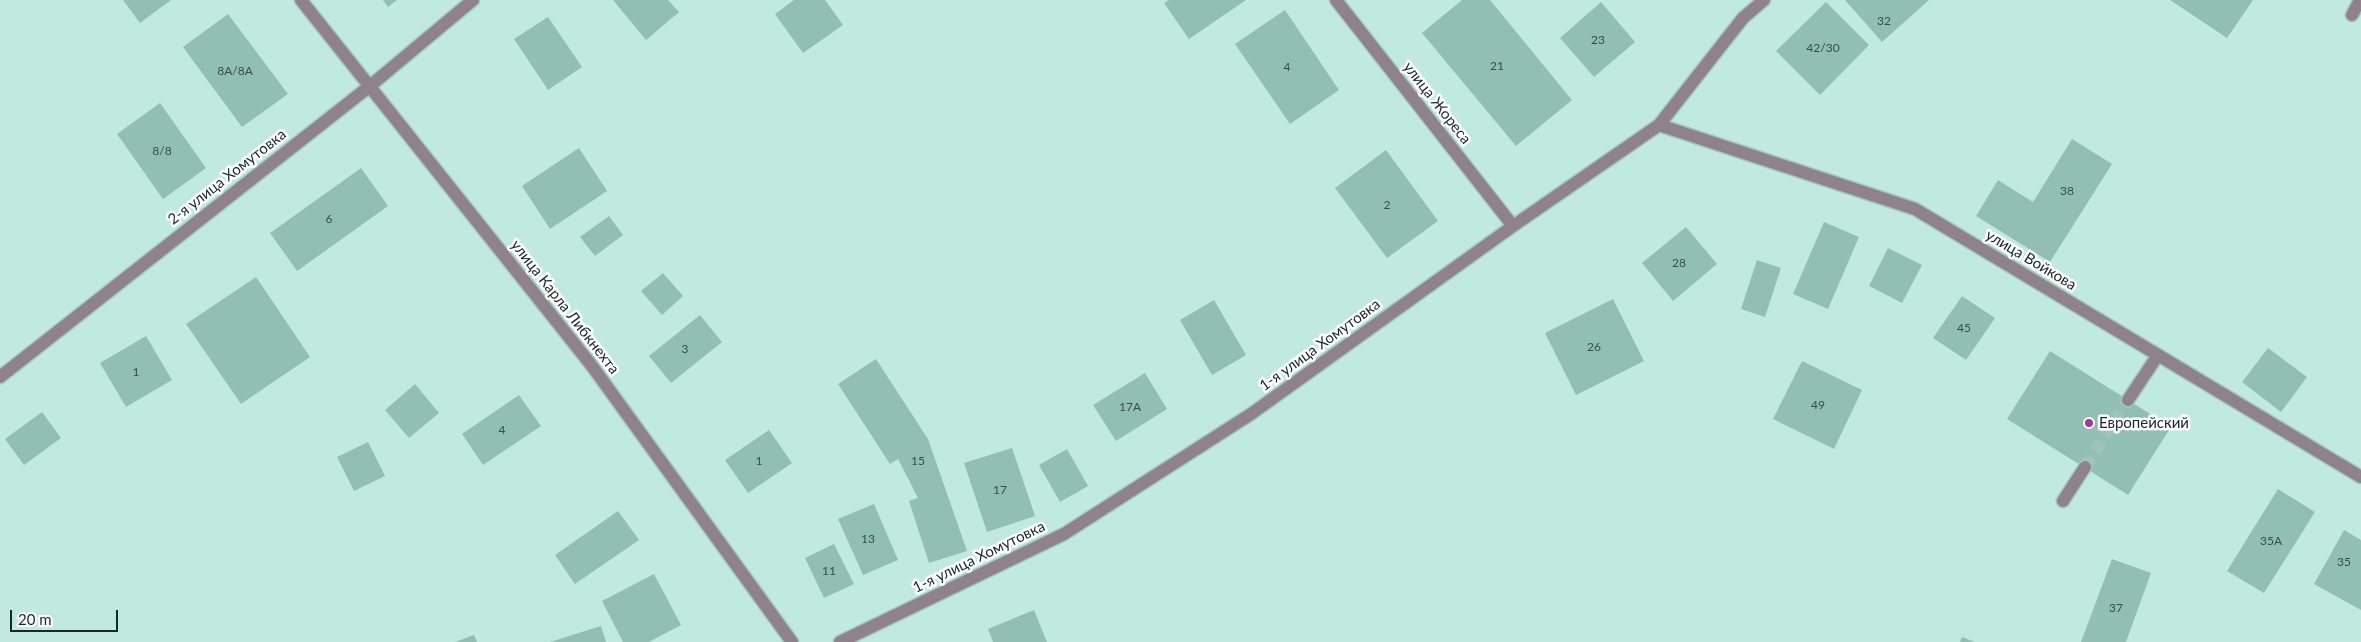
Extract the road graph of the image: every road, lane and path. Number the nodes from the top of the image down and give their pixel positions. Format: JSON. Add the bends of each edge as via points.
{"nodes":[{"id":1,"x":301,"y":0,"type":"edge"},
{"id":2,"x":473,"y":0,"type":"edge"},
{"id":3,"x":1336,"y":0,"type":"edge"},
{"id":4,"x":1764,"y":0,"type":"edge"},
{"id":5,"x":2360,"y":0,"type":"edge"},
{"id":6,"x":2352,"y":15,"type":"dead end"},
{"id":7,"x":370,"y":86,"type":"junction"},
{"id":8,"x":1659,"y":125,"type":"junction"},
{"id":9,"x":1513,"y":226,"type":"junction"},
{"id":10,"x":2158,"y":355,"type":"junction"},
{"id":11,"x":0,"y":377,"type":"edge"},
{"id":12,"x":2128,"y":400,"type":"tunnel mouth"},
{"id":13,"x":2085,"y":467,"type":"tunnel mouth"},
{"id":14,"x":2361,"y":477,"type":"edge"},
{"id":15,"x":2063,"y":501,"type":"dead end"},
{"id":16,"x":792,"y":642,"type":"edge"},
{"id":17,"x":840,"y":642,"type":"edge"}],
"edges":[{"from":1,"to":7,"type":"street","name":"улица Карла Либкнехта"},
{"from":2,"to":7,"type":"street","name":"2-я улица Хомутовка"},
{"from":3,"to":9,"type":"street","name":"улица Жореса"},
{"from":4,"to":8,"type":"street","name":"1-я улица Хомутовка","via":[[1743,18]]},
{"from":5,"to":6,"type":"street"},
{"from":7,"to":11,"type":"street","name":"2-я улица Хомутовка"},
{"from":7,"to":16,"type":"street","name":"улица Карла Либкнехта","via":[[592,366]]},
{"from":8,"to":9,"type":"street","name":"1-я улица Хомутовка"},
{"from":8,"to":10,"type":"street","name":"улица Войкова","via":[[1914,209]]},
{"from":9,"to":17,"type":"street","name":"1-я улица Хомутовка","via":[[1251,414],[1064,534]]},
{"from":10,"to":12,"type":"street"},
{"from":10,"to":14,"type":"street","name":"улица Войкова"},
{"from":13,"to":15,"type":"street"}]}
